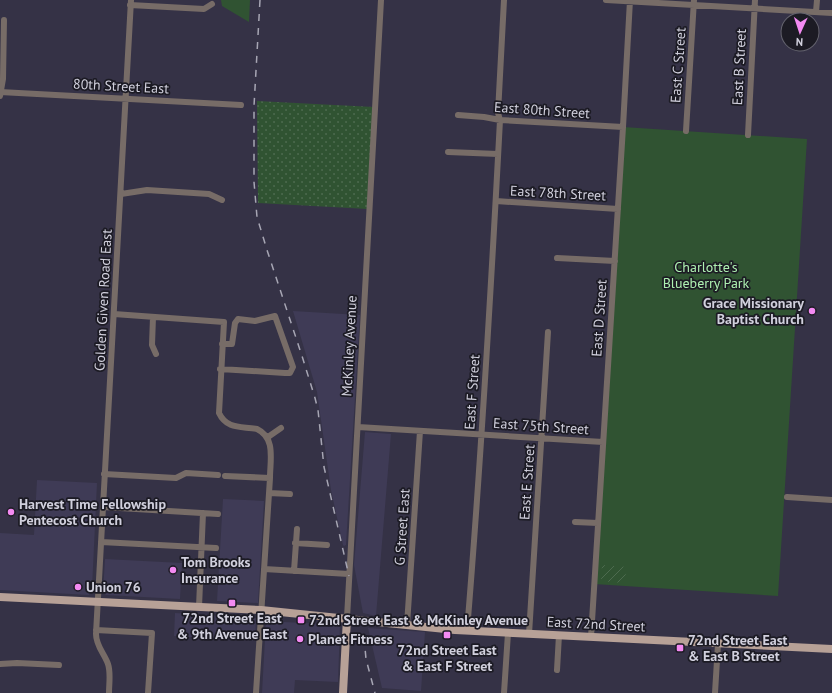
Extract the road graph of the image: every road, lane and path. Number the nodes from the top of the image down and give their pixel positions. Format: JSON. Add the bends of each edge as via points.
{"nodes":[{"id":1,"x":381,"y":0,"type":"edge"},
{"id":2,"x":504,"y":0,"type":"edge"},
{"id":3,"x":606,"y":0,"type":"edge"},
{"id":4,"x":755,"y":0,"type":"edge"},
{"id":5,"x":817,"y":0,"type":"edge"},
{"id":6,"x":630,"y":1,"type":"edge"},
{"id":7,"x":130,"y":2,"type":"edge"},
{"id":8,"x":694,"y":2,"type":"edge"},
{"id":9,"x":212,"y":4,"type":"dead end"},
{"id":10,"x":754,"y":9,"type":"junction"},
{"id":11,"x":816,"y":12,"type":"joint"},
{"id":12,"x":820,"y":12,"type":"edge"},
{"id":13,"x":832,"y":13,"type":"edge"},
{"id":14,"x":4,"y":20,"type":"dead end"},
{"id":15,"x":0,"y":92,"type":"edge"},
{"id":16,"x":0,"y":96,"type":"edge"},
{"id":17,"x":126,"y":98,"type":"junction"},
{"id":18,"x":241,"y":106,"type":"dead end"},
{"id":19,"x":458,"y":115,"type":"dead end"},
{"id":20,"x":500,"y":120,"type":"junction"},
{"id":21,"x":623,"y":127,"type":"junction"},
{"id":22,"x":686,"y":131,"type":"dead end"},
{"id":23,"x":748,"y":135,"type":"dead end"},
{"id":24,"x":448,"y":152,"type":"dead end"},
{"id":25,"x":498,"y":154,"type":"junction"},
{"id":26,"x":121,"y":194,"type":"junction"},
{"id":27,"x":222,"y":200,"type":"dead end"},
{"id":28,"x":496,"y":201,"type":"junction"},
{"id":29,"x":618,"y":208,"type":"junction"},
{"id":30,"x":557,"y":258,"type":"dead end"},
{"id":31,"x":615,"y":261,"type":"junction"},
{"id":32,"x":114,"y":314,"type":"junction"},
{"id":33,"x":153,"y":317,"type":"junction"},
{"id":34,"x":548,"y":332,"type":"dead end"},
{"id":35,"x":222,"y":344,"type":"junction"},
{"id":36,"x":156,"y":354,"type":"dead end"},
{"id":37,"x":220,"y":369,"type":"junction"},
{"id":38,"x":358,"y":427,"type":"junction"},
{"id":39,"x":282,"y":428,"type":"dead end"},
{"id":40,"x":420,"y":431,"type":"junction"},
{"id":41,"x":481,"y":435,"type":"junction"},
{"id":42,"x":268,"y":438,"type":"junction"},
{"id":43,"x":542,"y":439,"type":"junction"},
{"id":44,"x":603,"y":442,"type":"junction"},
{"id":45,"x":104,"y":474,"type":"junction"},
{"id":46,"x":270,"y":478,"type":"junction"},
{"id":47,"x":269,"y":493,"type":"junction"},
{"id":48,"x":290,"y":494,"type":"dead end"},
{"id":49,"x":787,"y":497,"type":"dead end"},
{"id":50,"x":832,"y":500,"type":"edge"},
{"id":51,"x":103,"y":507,"type":"junction"},
{"id":52,"x":203,"y":513,"type":"junction"},
{"id":53,"x":218,"y":514,"type":"dead end"},
{"id":54,"x":575,"y":522,"type":"dead end"},
{"id":55,"x":598,"y":523,"type":"junction"},
{"id":56,"x":297,"y":529,"type":"dead end"},
{"id":57,"x":101,"y":542,"type":"junction"},
{"id":58,"x":295,"y":543,"type":"junction"},
{"id":59,"x":327,"y":545,"type":"dead end"},
{"id":60,"x":201,"y":547,"type":"junction"},
{"id":61,"x":216,"y":548,"type":"dead end"},
{"id":62,"x":264,"y":569,"type":"junction"},
{"id":63,"x":294,"y":571,"type":"junction"},
{"id":64,"x":349,"y":574,"type":"junction"},
{"id":65,"x":0,"y":596,"type":"edge"},
{"id":66,"x":98,"y":602,"type":"junction"},
{"id":67,"x":198,"y":607,"type":"junction"},
{"id":68,"x":261,"y":610,"type":"junction"},
{"id":69,"x":347,"y":618,"type":"junction"},
{"id":70,"x":407,"y":625,"type":"junction"},
{"id":71,"x":96,"y":630,"type":"junction"},
{"id":72,"x":467,"y":630,"type":"junction"},
{"id":73,"x":508,"y":633,"type":"junction"},
{"id":74,"x":529,"y":634,"type":"junction"},
{"id":75,"x":559,"y":636,"type":"junction"},
{"id":76,"x":591,"y":637,"type":"junction"},
{"id":77,"x":718,"y":644,"type":"junction"},
{"id":78,"x":832,"y":649,"type":"edge"},
{"id":79,"x":0,"y":664,"type":"edge"},
{"id":80,"x":59,"y":665,"type":"dead end"},
{"id":81,"x":557,"y":670,"type":"dead end"},
{"id":82,"x":109,"y":693,"type":"edge"},
{"id":83,"x":148,"y":693,"type":"edge"},
{"id":84,"x":256,"y":693,"type":"edge"},
{"id":85,"x":343,"y":693,"type":"edge"},
{"id":86,"x":504,"y":693,"type":"edge"},
{"id":87,"x":715,"y":693,"type":"edge"}],
"edges":[{"from":1,"to":38,"type":"street","name":"McKinley Avenue"},
{"from":2,"to":20,"type":"street","name":"East F Street","via":[[498,113]]},
{"from":3,"to":6,"type":"street"},
{"from":4,"to":10,"type":"street","name":"East B Street"},
{"from":5,"to":11,"type":"street"},
{"from":6,"to":8,"type":"street"},
{"from":6,"to":21,"type":"street","name":"East D Street"},
{"from":7,"to":9,"type":"street","via":[[204,9]]},
{"from":7,"to":17,"type":"street","name":"Golden Given Road East"},
{"from":8,"to":10,"type":"street"},
{"from":8,"to":22,"type":"street","name":"East C Street"},
{"from":10,"to":11,"type":"street"},
{"from":10,"to":23,"type":"street","name":"East B Street"},
{"from":12,"to":13,"type":"street"},
{"from":14,"to":15,"type":"street","via":[[3,79]]},
{"from":15,"to":16,"type":"street"},
{"from":15,"to":17,"type":"street","name":"80th Street East"},
{"from":17,"to":18,"type":"street","name":"80th Street East"},
{"from":17,"to":26,"type":"street","name":"Golden Given Road East"},
{"from":19,"to":20,"type":"street","name":"East 80th Street"},
{"from":20,"to":21,"type":"street","name":"East 80th Street"},
{"from":20,"to":25,"type":"street","name":"East F Street"},
{"from":21,"to":29,"type":"street","name":"East D Street"},
{"from":24,"to":25,"type":"street"},
{"from":25,"to":28,"type":"street","name":"East F Street"},
{"from":26,"to":27,"type":"street","via":[[147,190],[209,194]]},
{"from":26,"to":32,"type":"street","name":"Golden Given Road East"},
{"from":28,"to":29,"type":"street","name":"East 78th Street"},
{"from":28,"to":41,"type":"street","name":"East F Street"},
{"from":29,"to":31,"type":"street","name":"East D Street"},
{"from":30,"to":31,"type":"street"},
{"from":31,"to":44,"type":"street","name":"East D Street"},
{"from":32,"to":33,"type":"street"},
{"from":32,"to":45,"type":"street","name":"Golden Given Road East"},
{"from":33,"to":35,"type":"street","via":[[224,322]]},
{"from":33,"to":36,"type":"street","via":[[152,345]]},
{"from":34,"to":43,"type":"street","name":"East E Street"},
{"from":35,"to":37,"type":"street"},
{"from":35,"to":37,"type":"street","via":[[232,344],[238,319],[255,321],[275,316],[293,368],[292,371],[281,374]]},
{"from":37,"to":42,"type":"street","via":[[218,408],[223,420],[234,427],[257,429]]},
{"from":38,"to":40,"type":"street","name":"East 75th Street"},
{"from":38,"to":64,"type":"street","name":"McKinley Avenue"},
{"from":39,"to":42,"type":"street"},
{"from":40,"to":41,"type":"street","name":"East 75th Street"},
{"from":40,"to":70,"type":"street","name":"G Street East"},
{"from":41,"to":43,"type":"street","name":"East 75th Street"},
{"from":41,"to":72,"type":"street","name":"East F Street"},
{"from":42,"to":46,"type":"street","via":[[271,449]]},
{"from":43,"to":44,"type":"street","name":"East 75th Street"},
{"from":43,"to":74,"type":"street","name":"East E Street"},
{"from":44,"to":55,"type":"street","name":"East D Street"},
{"from":45,"to":46,"type":"street","via":[[176,478],[186,473]]},
{"from":45,"to":51,"type":"street","name":"Golden Given Road East"},
{"from":46,"to":47,"type":"street"},
{"from":47,"to":48,"type":"street"},
{"from":47,"to":62,"type":"street"},
{"from":49,"to":50,"type":"street"},
{"from":51,"to":52,"type":"street"},
{"from":51,"to":57,"type":"street","name":"Golden Given Road East"},
{"from":52,"to":53,"type":"street"},
{"from":52,"to":60,"type":"street"},
{"from":54,"to":55,"type":"street"},
{"from":55,"to":76,"type":"street","name":"East D Street"},
{"from":56,"to":58,"type":"street"},
{"from":57,"to":60,"type":"street"},
{"from":57,"to":66,"type":"street","name":"Golden Given Road East"},
{"from":58,"to":59,"type":"street"},
{"from":58,"to":63,"type":"street"},
{"from":60,"to":61,"type":"street"},
{"from":60,"to":67,"type":"street"},
{"from":62,"to":63,"type":"street"},
{"from":62,"to":68,"type":"street"},
{"from":63,"to":64,"type":"street"},
{"from":64,"to":69,"type":"street","name":"McKinley Avenue"},
{"from":65,"to":66,"type":"main road","name":"East 72nd Street"},
{"from":66,"to":67,"type":"main road","name":"East 72nd Street"},
{"from":66,"to":71,"type":"street","name":"Golden Given Road East"},
{"from":67,"to":68,"type":"main road","name":"East 72nd Street"},
{"from":68,"to":69,"type":"main road","name":"East 72nd Street"},
{"from":68,"to":84,"type":"street"},
{"from":69,"to":70,"type":"main road","name":"East 72nd Street"},
{"from":69,"to":85,"type":"main road","name":"McKinley Avenue"},
{"from":70,"to":72,"type":"main road","name":"East 72nd Street"},
{"from":71,"to":82,"type":"street","name":"Golden Given Road East","via":[[97,643],[110,672]]},
{"from":71,"to":83,"type":"street","via":[[152,633]]},
{"from":72,"to":73,"type":"main road","name":"East 72nd Street"},
{"from":73,"to":74,"type":"main road","name":"East 72nd Street"},
{"from":73,"to":86,"type":"street"},
{"from":74,"to":75,"type":"main road","name":"East 72nd Street"},
{"from":75,"to":76,"type":"main road","name":"East 72nd Street"},
{"from":75,"to":81,"type":"street"},
{"from":76,"to":77,"type":"main road","name":"East 72nd Street"},
{"from":77,"to":78,"type":"main road","name":"East 72nd Street"},
{"from":77,"to":87,"type":"street"},
{"from":79,"to":80,"type":"street"}]}
